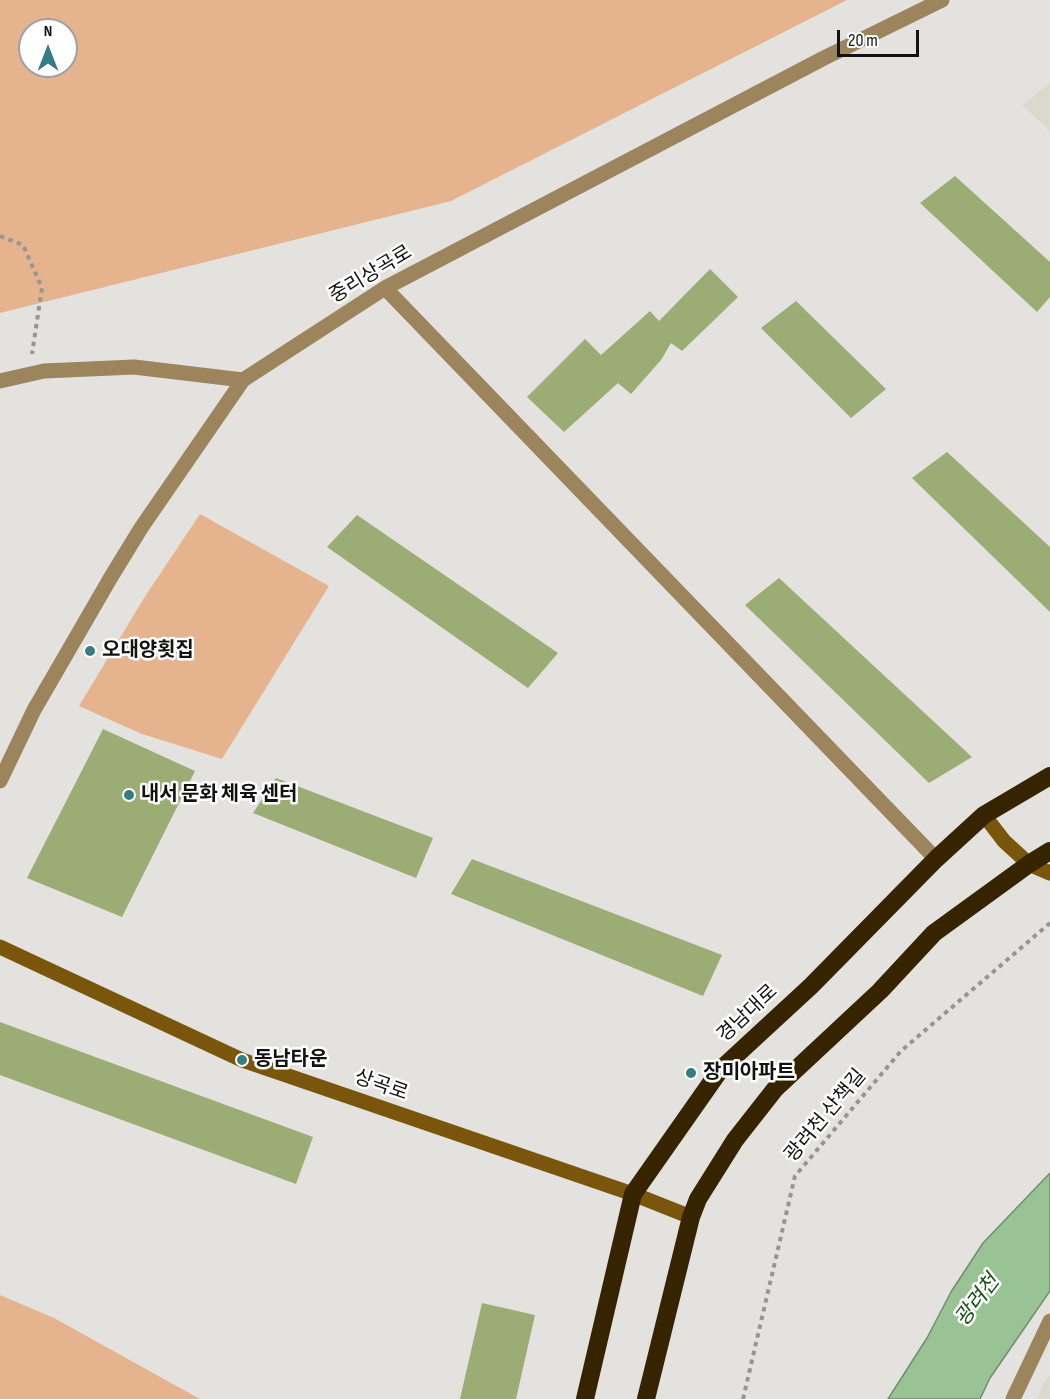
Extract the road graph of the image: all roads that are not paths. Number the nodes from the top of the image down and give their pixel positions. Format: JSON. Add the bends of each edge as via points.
{"nodes":[{"id":1,"x":942,"y":0,"type":"edge"},
{"id":2,"x":385,"y":288,"type":"junction"},
{"id":3,"x":243,"y":380,"type":"junction"},
{"id":4,"x":0,"y":381,"type":"edge"},
{"id":5,"x":1050,"y":776,"type":"edge"},
{"id":6,"x":0,"y":780,"type":"edge"},
{"id":7,"x":984,"y":815,"type":"junction"},
{"id":8,"x":1050,"y":852,"type":"edge"},
{"id":9,"x":936,"y":859,"type":"junction"},
{"id":10,"x":1029,"y":864,"type":"junction"},
{"id":11,"x":1050,"y":873,"type":"edge"},
{"id":12,"x":0,"y":947,"type":"edge"},
{"id":13,"x":633,"y":1194,"type":"junction"},
{"id":14,"x":691,"y":1217,"type":"junction"},
{"id":15,"x":1050,"y":1322,"type":"edge"},
{"id":16,"x":585,"y":1399,"type":"edge"},
{"id":17,"x":646,"y":1399,"type":"edge"},
{"id":18,"x":1013,"y":1399,"type":"edge"}],
"edges":[{"from":1,"to":2,"type":"street","name":"중리상곡로"},
{"from":2,"to":3,"type":"street","name":"중리상곡로"},
{"from":2,"to":9,"type":"street"},
{"from":3,"to":4,"type":"street","via":[[134,367],[44,371]]},
{"from":3,"to":6,"type":"street","name":"중리상곡로","via":[[111,577],[34,710]]},
{"from":5,"to":7,"type":"highway","name":"경남대로"},
{"from":7,"to":9,"type":"highway","name":"경남대로"},
{"from":7,"to":10,"type":"street"},
{"from":8,"to":10,"type":"highway"},
{"from":9,"to":13,"type":"highway","name":"경남대로","via":[[811,986],[720,1070]]},
{"from":10,"to":11,"type":"street"},
{"from":10,"to":14,"type":"highway","via":[[934,933],[880,991],[775,1089],[735,1140],[698,1198]]},
{"from":12,"to":13,"type":"street","name":"상곡로","via":[[242,1060]]},
{"from":13,"to":14,"type":"street","name":"상곡로"},
{"from":13,"to":16,"type":"highway","name":"경남대로"},
{"from":14,"to":17,"type":"highway"},
{"from":15,"to":18,"type":"street"}]}
